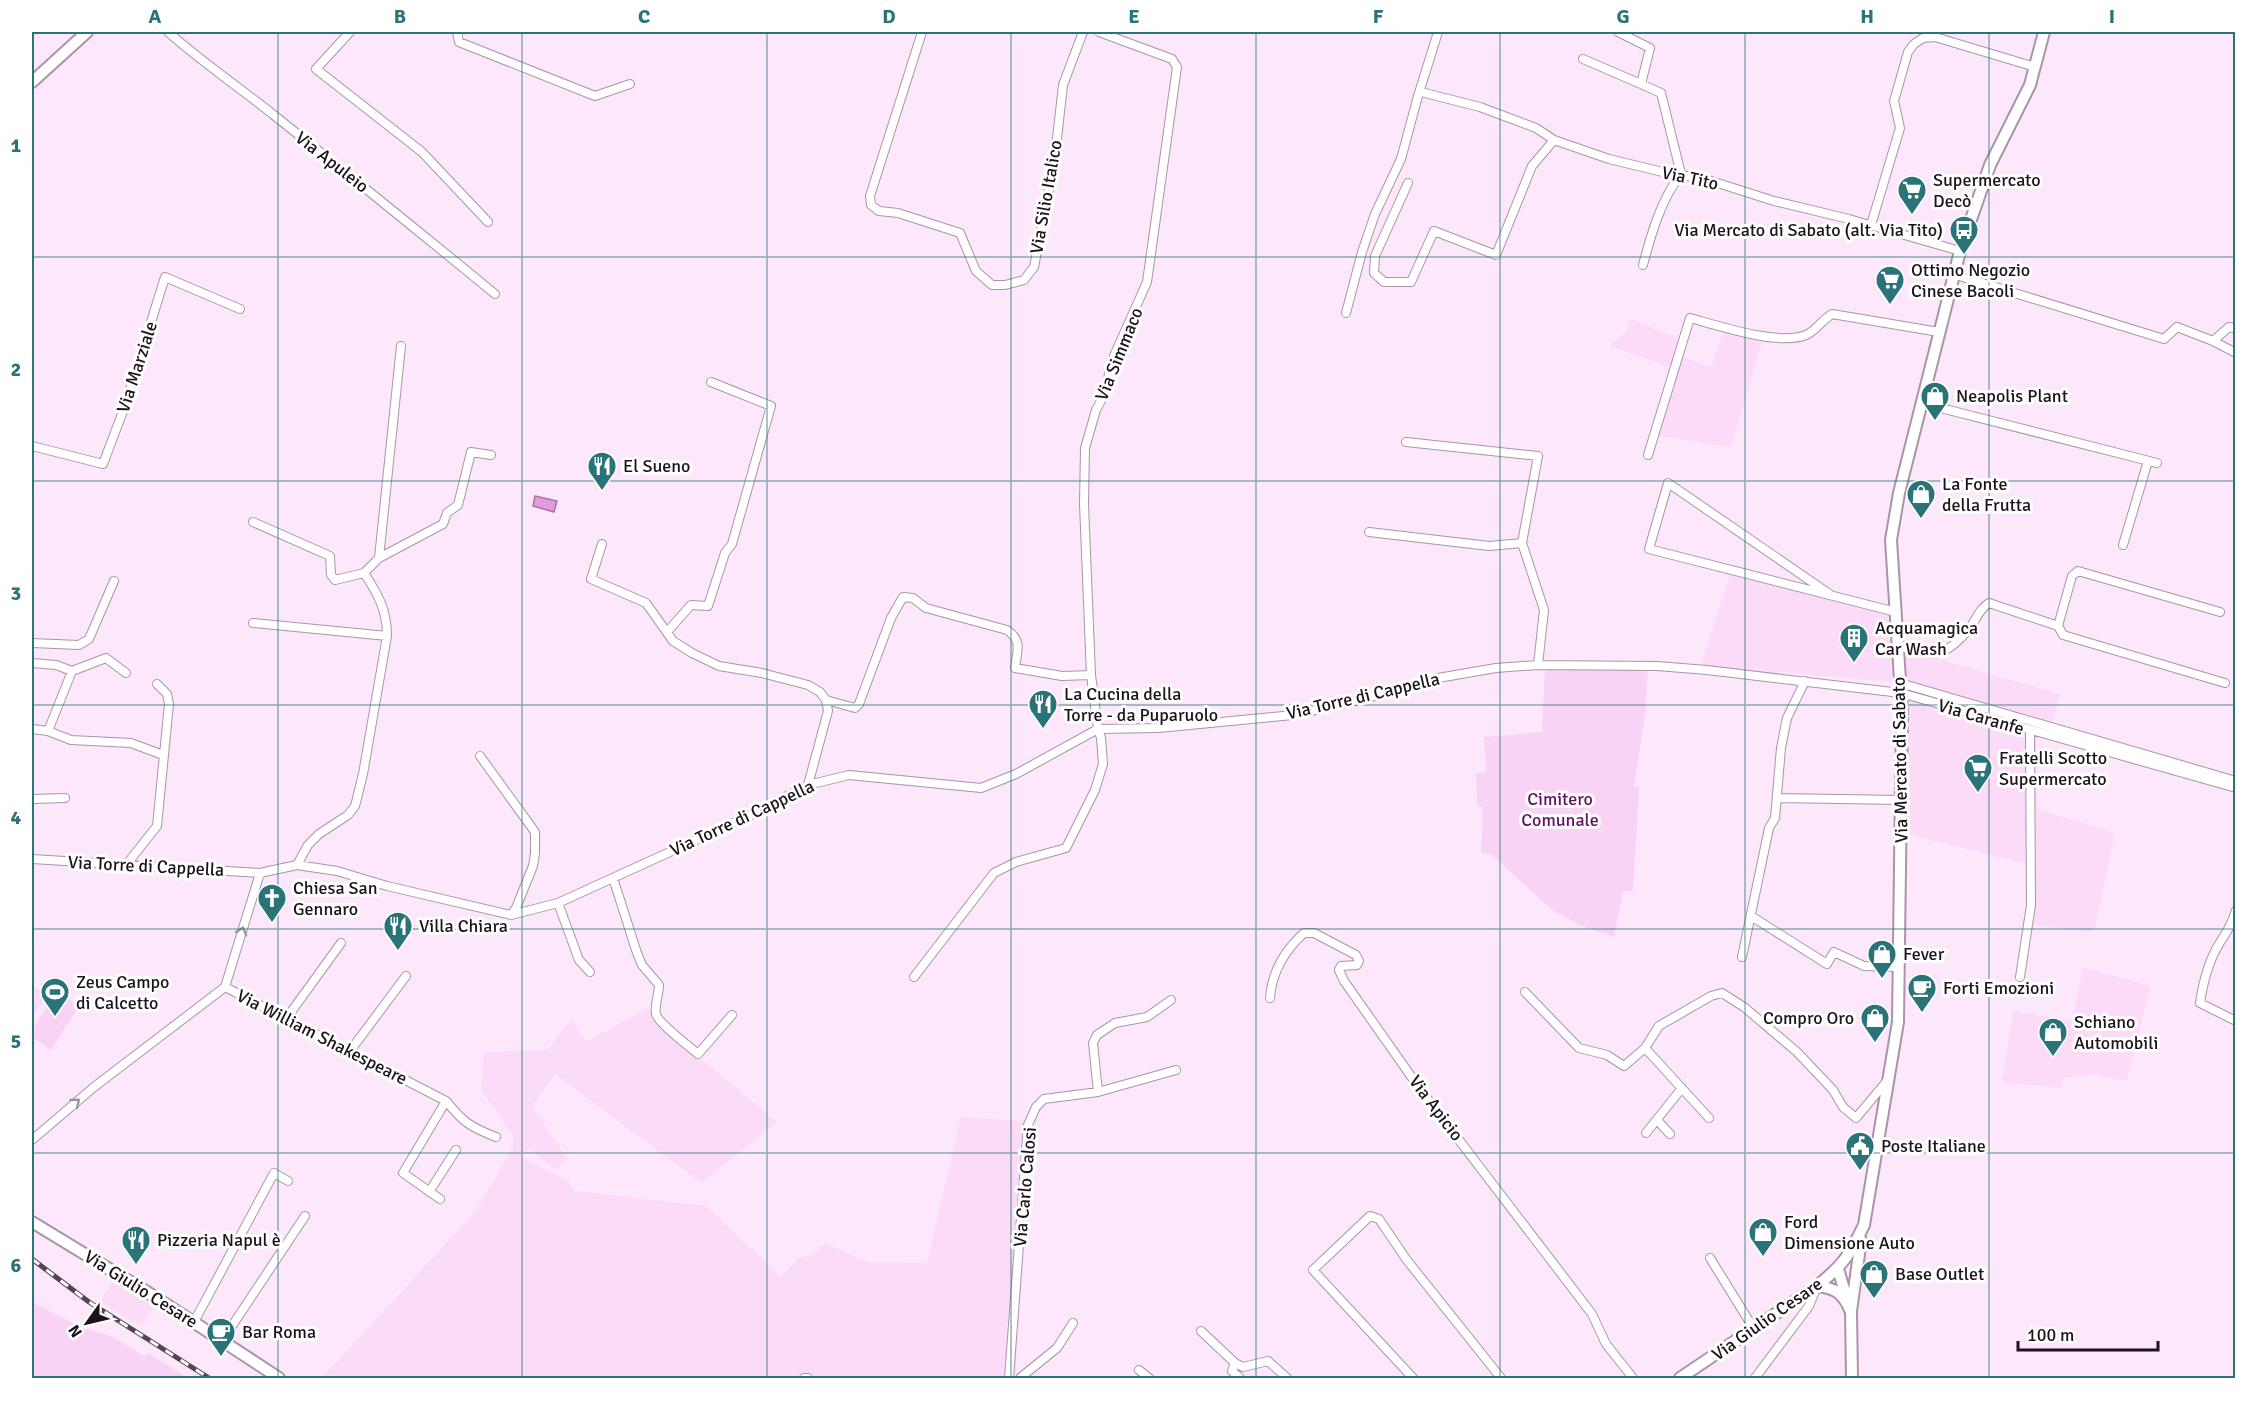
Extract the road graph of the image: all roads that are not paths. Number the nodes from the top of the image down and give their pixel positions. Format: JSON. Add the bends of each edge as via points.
{"nodes":[{"id":1,"x":87,"y":32,"type":"edge"},
{"id":2,"x":168,"y":32,"type":"edge"},
{"id":3,"x":350,"y":32,"type":"edge"},
{"id":4,"x":458,"y":32,"type":"edge"},
{"id":5,"x":922,"y":32,"type":"edge"},
{"id":6,"x":1083,"y":32,"type":"edge"},
{"id":7,"x":1099,"y":32,"type":"edge"},
{"id":8,"x":1438,"y":32,"type":"edge"},
{"id":9,"x":1618,"y":32,"type":"edge"},
{"id":10,"x":2044,"y":32,"type":"edge"},
{"id":11,"x":1116,"y":34,"type":"edge"},
{"id":12,"x":1583,"y":58,"type":"dead end"},
{"id":13,"x":2035,"y":67,"type":"junction"},
{"id":14,"x":32,"y":82,"type":"edge"},
{"id":15,"x":630,"y":84,"type":"dead end"},
{"id":16,"x":1641,"y":84,"type":"junction"},
{"id":17,"x":1425,"y":93,"type":"dead end"},
{"id":18,"x":1554,"y":140,"type":"junction"},
{"id":19,"x":1681,"y":174,"type":"junction"},
{"id":20,"x":1408,"y":183,"type":"dead end"},
{"id":21,"x":488,"y":222,"type":"dead end"},
{"id":22,"x":1871,"y":225,"type":"junction"},
{"id":23,"x":1960,"y":251,"type":"junction"},
{"id":24,"x":1643,"y":265,"type":"dead end"},
{"id":25,"x":1953,"y":274,"type":"junction"},
{"id":26,"x":495,"y":294,"type":"dead end"},
{"id":27,"x":240,"y":309,"type":"dead end"},
{"id":28,"x":1346,"y":313,"type":"dead end"},
{"id":29,"x":2235,"y":328,"type":"edge"},
{"id":30,"x":1939,"y":332,"type":"junction"},
{"id":31,"x":2213,"y":340,"type":"junction"},
{"id":32,"x":401,"y":346,"type":"dead end"},
{"id":33,"x":2235,"y":353,"type":"edge"},
{"id":34,"x":711,"y":382,"type":"dead end"},
{"id":35,"x":1921,"y":403,"type":"junction"},
{"id":36,"x":1406,"y":442,"type":"dead end"},
{"id":37,"x":32,"y":446,"type":"edge"},
{"id":38,"x":491,"y":455,"type":"dead end"},
{"id":39,"x":1648,"y":455,"type":"dead end"},
{"id":40,"x":2148,"y":461,"type":"junction"},
{"id":41,"x":2157,"y":463,"type":"dead end"},
{"id":42,"x":253,"y":522,"type":"dead end"},
{"id":43,"x":1369,"y":532,"type":"dead end"},
{"id":44,"x":1522,"y":543,"type":"junction"},
{"id":45,"x":602,"y":544,"type":"dead end"},
{"id":46,"x":2123,"y":545,"type":"dead end"},
{"id":47,"x":380,"y":558,"type":"junction"},
{"id":48,"x":364,"y":573,"type":"junction"},
{"id":49,"x":114,"y":581,"type":"dead end"},
{"id":50,"x":1830,"y":596,"type":"junction"},
{"id":51,"x":1896,"y":612,"type":"junction"},
{"id":52,"x":2220,"y":612,"type":"dead end"},
{"id":53,"x":253,"y":623,"type":"dead end"},
{"id":54,"x":2058,"y":626,"type":"junction"},
{"id":55,"x":667,"y":632,"type":"junction"},
{"id":56,"x":387,"y":636,"type":"junction"},
{"id":57,"x":32,"y":643,"type":"edge"},
{"id":58,"x":1897,"y":646,"type":"junction"},
{"id":59,"x":32,"y":663,"type":"edge"},
{"id":60,"x":1538,"y":664,"type":"junction"},
{"id":61,"x":72,"y":671,"type":"junction"},
{"id":62,"x":126,"y":672,"type":"dead end"},
{"id":63,"x":1091,"y":675,"type":"junction"},
{"id":64,"x":1805,"y":681,"type":"junction"},
{"id":65,"x":2225,"y":683,"type":"dead end"},
{"id":66,"x":157,"y":684,"type":"dead end"},
{"id":67,"x":1901,"y":688,"type":"junction"},
{"id":68,"x":826,"y":700,"type":"junction"},
{"id":69,"x":32,"y":729,"type":"edge"},
{"id":70,"x":1098,"y":729,"type":"junction"},
{"id":71,"x":48,"y":731,"type":"junction"},
{"id":72,"x":2030,"y":731,"type":"junction"},
{"id":73,"x":163,"y":755,"type":"junction"},
{"id":74,"x":480,"y":756,"type":"dead end"},
{"id":75,"x":2235,"y":782,"type":"edge"},
{"id":76,"x":808,"y":785,"type":"junction"},
{"id":77,"x":2235,"y":788,"type":"edge"},
{"id":78,"x":65,"y":798,"type":"dead end"},
{"id":79,"x":1777,"y":798,"type":"junction"},
{"id":80,"x":32,"y":799,"type":"edge"},
{"id":81,"x":1902,"y":800,"type":"junction"},
{"id":82,"x":32,"y":859,"type":"edge"},
{"id":83,"x":126,"y":865,"type":"junction"},
{"id":84,"x":297,"y":865,"type":"junction"},
{"id":85,"x":260,"y":873,"type":"junction"},
{"id":86,"x":613,"y":878,"type":"junction"},
{"id":87,"x":558,"y":903,"type":"junction"},
{"id":88,"x":2235,"y":910,"type":"edge"},
{"id":89,"x":511,"y":915,"type":"junction"},
{"id":90,"x":1751,"y":916,"type":"junction"},
{"id":91,"x":341,"y":943,"type":"dead end"},
{"id":92,"x":1742,"y":957,"type":"dead end"},
{"id":93,"x":1899,"y":967,"type":"junction"},
{"id":94,"x":591,"y":972,"type":"dead end"},
{"id":95,"x":406,"y":976,"type":"dead end"},
{"id":96,"x":914,"y":977,"type":"dead end"},
{"id":97,"x":2020,"y":977,"type":"dead end"},
{"id":98,"x":225,"y":987,"type":"junction"},
{"id":99,"x":1525,"y":992,"type":"dead end"},
{"id":100,"x":1270,"y":998,"type":"dead end"},
{"id":101,"x":1171,"y":999,"type":"dead end"},
{"id":102,"x":732,"y":1015,"type":"dead end"},
{"id":103,"x":286,"y":1019,"type":"junction"},
{"id":104,"x":2235,"y":1021,"type":"edge"},
{"id":105,"x":1645,"y":1048,"type":"junction"},
{"id":106,"x":350,"y":1052,"type":"junction"},
{"id":107,"x":1176,"y":1070,"type":"dead end"},
{"id":108,"x":1888,"y":1080,"type":"junction"},
{"id":109,"x":1682,"y":1088,"type":"junction"},
{"id":110,"x":1098,"y":1092,"type":"junction"},
{"id":111,"x":446,"y":1101,"type":"junction"},
{"id":112,"x":1709,"y":1118,"type":"dead end"},
{"id":113,"x":1657,"y":1120,"type":"junction"},
{"id":114,"x":1646,"y":1133,"type":"dead end"},
{"id":115,"x":1670,"y":1134,"type":"dead end"},
{"id":116,"x":496,"y":1137,"type":"dead end"},
{"id":117,"x":32,"y":1140,"type":"edge"},
{"id":118,"x":456,"y":1150,"type":"dead end"},
{"id":119,"x":288,"y":1181,"type":"dead end"},
{"id":120,"x":429,"y":1192,"type":"junction"},
{"id":121,"x":440,"y":1199,"type":"dead end"},
{"id":122,"x":305,"y":1216,"type":"dead end"},
{"id":123,"x":32,"y":1222,"type":"edge"},
{"id":124,"x":1864,"y":1225,"type":"junction"},
{"id":125,"x":1849,"y":1255,"type":"joint"},
{"id":126,"x":1710,"y":1258,"type":"dead end"},
{"id":127,"x":1838,"y":1269,"type":"junction"},
{"id":128,"x":1817,"y":1286,"type":"junction"},
{"id":129,"x":1853,"y":1287,"type":"junction"},
{"id":130,"x":1851,"y":1311,"type":"junction"},
{"id":131,"x":194,"y":1322,"type":"junction"},
{"id":132,"x":1073,"y":1323,"type":"dead end"},
{"id":133,"x":1754,"y":1329,"type":"junction"},
{"id":134,"x":1201,"y":1331,"type":"dead end"},
{"id":135,"x":222,"y":1341,"type":"junction"},
{"id":136,"x":1235,"y":1363,"type":"junction"},
{"id":137,"x":1138,"y":1370,"type":"dead end"},
{"id":138,"x":279,"y":1378,"type":"edge"},
{"id":139,"x":1009,"y":1378,"type":"edge"},
{"id":140,"x":1020,"y":1378,"type":"edge"},
{"id":141,"x":1149,"y":1378,"type":"edge"},
{"id":142,"x":1240,"y":1378,"type":"edge"},
{"id":143,"x":1287,"y":1378,"type":"edge"},
{"id":144,"x":1413,"y":1378,"type":"edge"},
{"id":145,"x":1501,"y":1378,"type":"edge"},
{"id":146,"x":1633,"y":1378,"type":"edge"},
{"id":147,"x":1680,"y":1378,"type":"edge"},
{"id":148,"x":1755,"y":1378,"type":"edge"},
{"id":149,"x":1852,"y":1378,"type":"edge"}],
"edges":[{"from":1,"to":14,"type":"street"},
{"from":2,"to":26,"type":"street","name":"Via Apuleio"},
{"from":3,"to":21,"type":"street","via":[[316,69],[422,152]]},
{"from":4,"to":15,"type":"street","via":[[459,42],[596,96]]},
{"from":5,"to":6,"type":"street","name":"Via Silio Italico","via":[[870,196],[871,205],[879,211],[898,213],[960,233],[976,271],[992,285],[1005,285],[1024,280],[1034,267],[1054,165],[1063,85]]},
{"from":7,"to":11,"type":"street","name":"Via Simmaco"},
{"from":8,"to":28,"type":"street","via":[[1401,159],[1375,214]]},
{"from":9,"to":16,"type":"street","via":[[1650,48]]},
{"from":10,"to":13,"type":"street","name":"Via Mercato di Sabato"},
{"from":11,"to":63,"type":"street","name":"Via Simmaco","via":[[1172,59],[1177,67],[1148,282],[1114,356],[1085,448]]},
{"from":12,"to":16,"type":"street"},
{"from":13,"to":22,"type":"street","via":[[1935,37],[1914,44],[1908,52],[1894,101],[1900,128]]},
{"from":13,"to":23,"type":"street","name":"Via Mercato di Sabato","via":[[1990,165]]},
{"from":16,"to":19,"type":"street","via":[[1661,93]]},
{"from":17,"to":18,"type":"street","name":"Via Tito","via":[[1536,128]]},
{"from":18,"to":19,"type":"street","name":"Via Tito","via":[[1609,159]]},
{"from":18,"to":20,"type":"street","via":[[1532,166],[1496,255],[1434,231],[1411,282],[1384,282],[1374,273],[1375,256]]},
{"from":19,"to":22,"type":"street","name":"Via Tito"},
{"from":19,"to":24,"type":"street","via":[[1672,185]]},
{"from":22,"to":23,"type":"street","name":"Via Tito"},
{"from":23,"to":25,"type":"street","name":"Via Mercato di Sabato"},
{"from":25,"to":30,"type":"street","name":"Via Mercato di Sabato"},
{"from":25,"to":31,"type":"street","via":[[2164,339],[2177,327]]},
{"from":27,"to":37,"type":"street","name":"Via Marziale","via":[[165,277],[103,464]]},
{"from":29,"to":31,"type":"street","via":[[2229,327]]},
{"from":30,"to":35,"type":"street","name":"Via Mercato di Sabato"},
{"from":30,"to":39,"type":"street","via":[[1832,315],[1803,337],[1762,337],[1690,318]]},
{"from":31,"to":33,"type":"street"},
{"from":32,"to":47,"type":"street"},
{"from":34,"to":55,"type":"street","via":[[771,406],[732,544],[725,553],[708,606],[692,605]]},
{"from":35,"to":40,"type":"street"},
{"from":35,"to":51,"type":"street","name":"Via Mercato di Sabato","via":[[1891,540]]},
{"from":36,"to":44,"type":"street","via":[[1538,456]]},
{"from":38,"to":47,"type":"street","via":[[471,452],[458,505],[447,513],[443,524]]},
{"from":40,"to":41,"type":"street"},
{"from":40,"to":46,"type":"street"},
{"from":42,"to":48,"type":"street","via":[[330,556],[335,580]]},
{"from":43,"to":44,"type":"street","via":[[1489,546]]},
{"from":44,"to":60,"type":"street","via":[[1544,610]]},
{"from":45,"to":55,"type":"street","via":[[591,579],[645,603]]},
{"from":47,"to":48,"type":"street"},
{"from":48,"to":56,"type":"street","via":[[379,596],[387,619]]},
{"from":49,"to":57,"type":"street","via":[[89,639],[79,645]]},
{"from":50,"to":50,"type":"street","via":[[1649,549],[1668,483],[1754,542]]},
{"from":50,"to":51,"type":"street"},
{"from":51,"to":58,"type":"street","name":"Via Mercato di Sabato"},
{"from":52,"to":54,"type":"street","via":[[2078,571],[2072,576]]},
{"from":53,"to":56,"type":"street"},
{"from":54,"to":58,"type":"street","via":[[1989,603],[1946,651],[1937,655]]},
{"from":54,"to":65,"type":"street","via":[[2063,635]]},
{"from":55,"to":68,"type":"street","via":[[673,641],[719,666],[808,685]]},
{"from":56,"to":84,"type":"street","via":[[355,806],[308,845]]},
{"from":58,"to":67,"type":"street","name":"Via Mercato di Sabato"},
{"from":59,"to":61,"type":"street"},
{"from":60,"to":64,"type":"street","name":"Via Torre di Cappella","via":[[1657,666]]},
{"from":60,"to":70,"type":"street","name":"Via Torre di Cappella","via":[[1438,678],[1368,699],[1293,715],[1159,728]]},
{"from":61,"to":62,"type":"street","via":[[105,658]]},
{"from":61,"to":71,"type":"street"},
{"from":63,"to":68,"type":"street","via":[[1062,676],[1015,668],[1018,643],[1007,630],[926,608],[913,597],[903,597],[891,618],[859,704],[855,708]]},
{"from":63,"to":70,"type":"street","name":"Via Simmaco"},
{"from":64,"to":67,"type":"street","name":"Via Torre di Cappella"},
{"from":64,"to":79,"type":"street","via":[[1787,718]]},
{"from":66,"to":73,"type":"street","via":[[169,704]]},
{"from":67,"to":72,"type":"street","name":"Via Caranfe"},
{"from":67,"to":75,"type":"street"},
{"from":67,"to":81,"type":"street","name":"Via Mercato di Sabato"},
{"from":68,"to":76,"type":"street","via":[[828,711]]},
{"from":69,"to":71,"type":"street"},
{"from":70,"to":76,"type":"street","name":"Via Torre di Cappella","via":[[1016,774],[981,788],[849,775]]},
{"from":70,"to":96,"type":"street","name":"Via Simmaco","via":[[1103,764],[1095,790],[1066,848],[1016,862],[994,873]]},
{"from":71,"to":73,"type":"street","via":[[71,740],[131,743]]},
{"from":72,"to":77,"type":"street","name":"Via Caranfe"},
{"from":72,"to":97,"type":"street","via":[[2031,905]]},
{"from":73,"to":83,"type":"street","via":[[157,826]]},
{"from":74,"to":89,"type":"street","via":[[534,832],[533,866]]},
{"from":76,"to":86,"type":"street","name":"Via Torre di Cappella"},
{"from":78,"to":80,"type":"street"},
{"from":79,"to":81,"type":"street"},
{"from":79,"to":90,"type":"street"},
{"from":81,"to":93,"type":"street","name":"Via Mercato di Sabato"},
{"from":82,"to":83,"type":"street","name":"Via Torre di Cappella"},
{"from":83,"to":85,"type":"street","name":"Via Torre di Cappella"},
{"from":84,"to":85,"type":"street","name":"Via Torre di Cappella"},
{"from":84,"to":89,"type":"street","name":"Via Torre di Cappella","via":[[337,871]]},
{"from":98,"to":85,"type":"street","one_way":true},
{"from":86,"to":87,"type":"street","name":"Via Torre di Cappella"},
{"from":86,"to":102,"type":"street","via":[[639,959],[659,985],[657,1017],[698,1054]]},
{"from":87,"to":89,"type":"street","name":"Via Torre di Cappella"},
{"from":87,"to":94,"type":"street","via":[[579,960]]},
{"from":88,"to":104,"type":"street","via":[[2203,981],[2200,1003]]},
{"from":90,"to":92,"type":"street"},
{"from":90,"to":93,"type":"street","via":[[1827,964],[1834,952],[1864,966]]},
{"from":91,"to":103,"type":"street"},
{"from":93,"to":108,"type":"street","name":"Via Mercato di Sabato","via":[[1898,1022]]},
{"from":95,"to":106,"type":"street"},
{"from":98,"to":103,"type":"street","name":"Via William Shakespeare"},
{"from":117,"to":98,"type":"street","name":"Via William Shakespeare","one_way":true,"via":[[94,1087]]},
{"from":99,"to":105,"type":"street","via":[[1579,1048],[1607,1055],[1624,1066]]},
{"from":100,"to":146,"type":"street","name":"Via Apicio","via":[[1281,959],[1304,933],[1310,931],[1356,955],[1357,965],[1341,966],[1339,970],[1344,981],[1420,1089],[1592,1314],[1606,1344]]},
{"from":101,"to":110,"type":"street","via":[[1147,1017],[1115,1023],[1097,1035],[1093,1043]]},
{"from":103,"to":106,"type":"street","name":"Via William Shakespeare"},
{"from":105,"to":108,"type":"street","via":[[1659,1026],[1722,993],[1797,1052],[1856,1118]]},
{"from":105,"to":109,"type":"street"},
{"from":106,"to":111,"type":"street","name":"Via William Shakespeare"},
{"from":107,"to":110,"type":"street","name":"Via Carlo Calosi"},
{"from":108,"to":124,"type":"street","name":"Via Mercato di Sabato"},
{"from":109,"to":112,"type":"street"},
{"from":109,"to":113,"type":"street"},
{"from":110,"to":139,"type":"street","name":"Via Carlo Calosi","via":[[1044,1099],[1028,1125]]},
{"from":111,"to":116,"type":"street","name":"Via William Shakespeare","via":[[461,1120]]},
{"from":111,"to":120,"type":"street","via":[[403,1173]]},
{"from":113,"to":114,"type":"street"},
{"from":113,"to":115,"type":"street"},
{"from":118,"to":120,"type":"street"},
{"from":119,"to":131,"type":"street","via":[[274,1173]]},
{"from":120,"to":121,"type":"street"},
{"from":122,"to":135,"type":"street"},
{"from":123,"to":131,"type":"street","name":"Via Giulio Cesare"},
{"from":124,"to":125,"type":"street","name":"Via Mercato di Sabato"},
{"from":124,"to":129,"type":"street"},
{"from":125,"to":127,"type":"street","name":"Via Giulio Cesare"},
{"from":126,"to":133,"type":"street"},
{"from":127,"to":128,"type":"street","name":"Via Giulio Cesare"},
{"from":127,"to":129,"type":"street","via":[[1846,1270]]},
{"from":127,"to":130,"type":"street"},
{"from":128,"to":130,"type":"street","via":[[1832,1288],[1845,1296]]},
{"from":128,"to":133,"type":"street","name":"Via Giulio Cesare"},
{"from":128,"to":148,"type":"street","via":[[1809,1306]]},
{"from":129,"to":130,"type":"street"},
{"from":130,"to":149,"type":"street"},
{"from":131,"to":135,"type":"street","name":"Via Giulio Cesare"},
{"from":132,"to":140,"type":"street","via":[[1057,1348]]},
{"from":133,"to":147,"type":"street","name":"Via Giulio Cesare"},
{"from":134,"to":136,"type":"street"},
{"from":135,"to":138,"type":"street","name":"Via Giulio Cesare"},
{"from":136,"to":142,"type":"street","via":[[1232,1371]]},
{"from":136,"to":143,"type":"street","via":[[1243,1367],[1268,1361]]},
{"from":137,"to":141,"type":"street"},
{"from":144,"to":145,"type":"street","via":[[1313,1270],[1370,1216],[1379,1219]]}]}
